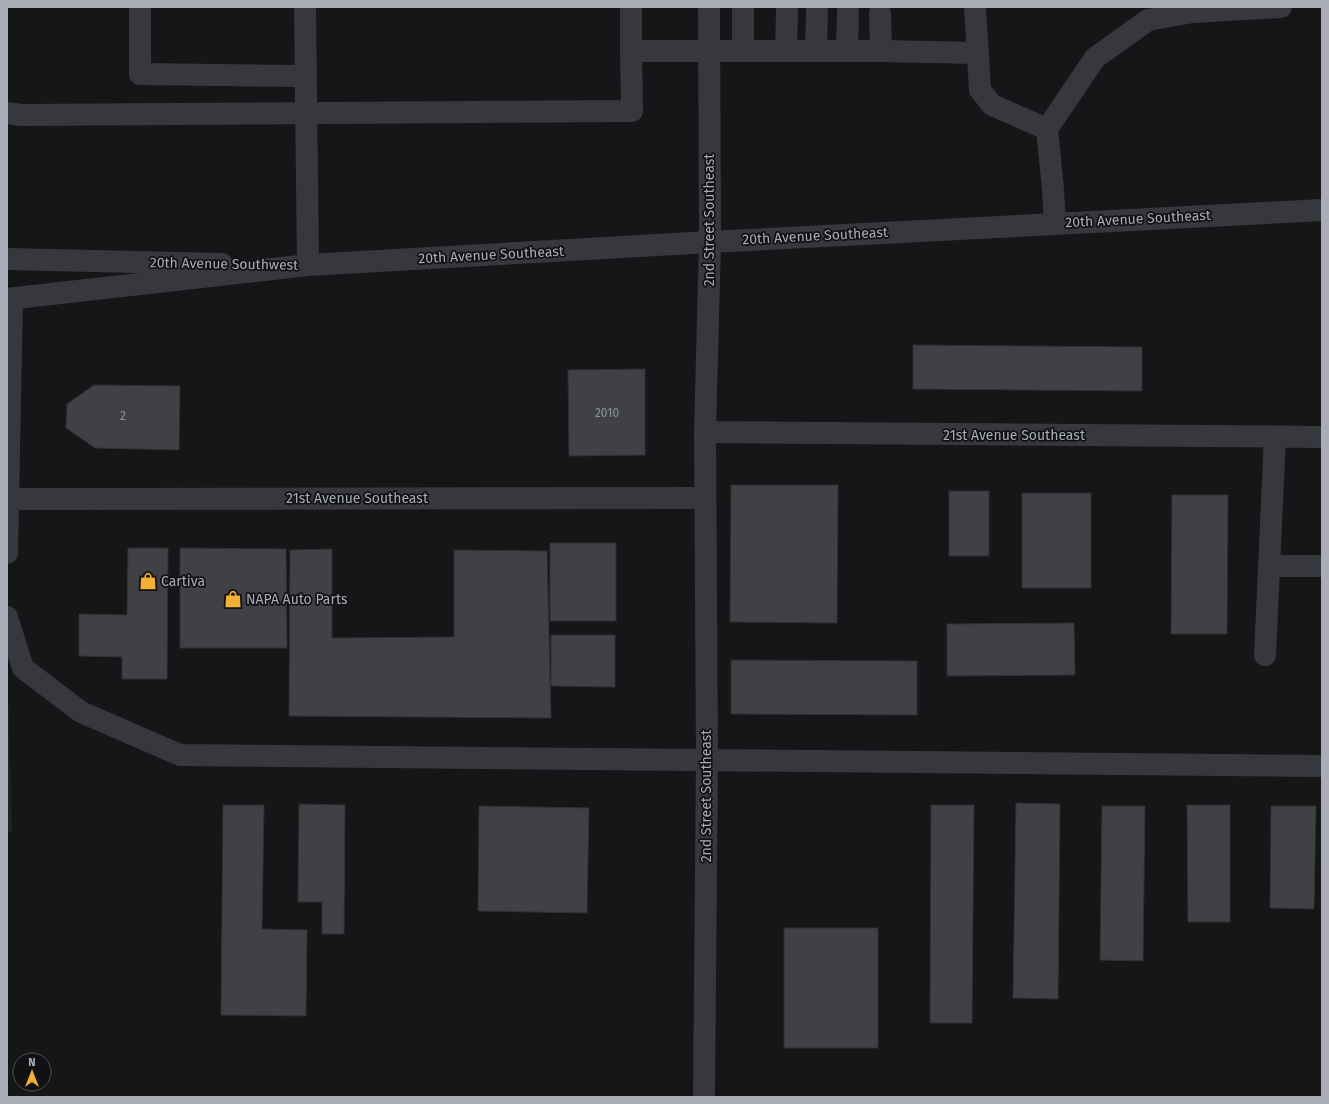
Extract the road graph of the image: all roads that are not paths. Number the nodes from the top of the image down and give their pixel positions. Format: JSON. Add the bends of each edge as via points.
{"nodes":[{"id":1,"x":140,"y":7,"type":"edge"},
{"id":2,"x":305,"y":7,"type":"edge"},
{"id":3,"x":631,"y":7,"type":"edge"},
{"id":4,"x":709,"y":7,"type":"edge"},
{"id":5,"x":743,"y":7,"type":"edge"},
{"id":6,"x":975,"y":7,"type":"edge"},
{"id":7,"x":1281,"y":7,"type":"edge"},
{"id":8,"x":787,"y":10,"type":"dead end"},
{"id":9,"x":817,"y":11,"type":"dead end"},
{"id":10,"x":848,"y":12,"type":"dead end"},
{"id":11,"x":880,"y":12,"type":"dead end"},
{"id":12,"x":1148,"y":14,"type":"edge"},
{"id":13,"x":631,"y":50,"type":"junction"},
{"id":14,"x":816,"y":50,"type":"junction"},
{"id":15,"x":847,"y":50,"type":"junction"},
{"id":16,"x":881,"y":50,"type":"junction"},
{"id":17,"x":710,"y":51,"type":"junction"},
{"id":18,"x":743,"y":51,"type":"junction"},
{"id":19,"x":786,"y":51,"type":"junction"},
{"id":20,"x":978,"y":53,"type":"junction"},
{"id":21,"x":305,"y":76,"type":"junction"},
{"id":22,"x":306,"y":112,"type":"junction"},
{"id":23,"x":7,"y":113,"type":"edge"},
{"id":24,"x":1046,"y":129,"type":"junction"},
{"id":25,"x":1322,"y":210,"type":"edge"},
{"id":26,"x":1055,"y":224,"type":"junction"},
{"id":27,"x":710,"y":242,"type":"junction"},
{"id":28,"x":7,"y":260,"type":"edge"},
{"id":29,"x":308,"y":265,"type":"junction"},
{"id":30,"x":9,"y":299,"type":"edge"},
{"id":31,"x":705,"y":432,"type":"junction"},
{"id":32,"x":1275,"y":437,"type":"junction"},
{"id":33,"x":1322,"y":437,"type":"edge"},
{"id":34,"x":705,"y":498,"type":"junction"},
{"id":35,"x":8,"y":499,"type":"junction"},
{"id":36,"x":7,"y":553,"type":"edge"},
{"id":37,"x":1269,"y":566,"type":"junction"},
{"id":38,"x":1322,"y":566,"type":"edge"},
{"id":39,"x":7,"y":617,"type":"edge"},
{"id":40,"x":1265,"y":655,"type":"dead end"},
{"id":41,"x":707,"y":759,"type":"junction"},
{"id":42,"x":1322,"y":766,"type":"edge"},
{"id":43,"x":704,"y":1093,"type":"dead end"}],
"edges":[{"from":1,"to":21,"type":"street","via":[[140,74]]},
{"from":2,"to":21,"type":"street"},
{"from":3,"to":13,"type":"street"},
{"from":4,"to":17,"type":"street","name":"2nd Street Southeast"},
{"from":5,"to":18,"type":"street"},
{"from":6,"to":20,"type":"street"},
{"from":7,"to":12,"type":"street"},
{"from":8,"to":19,"type":"street"},
{"from":9,"to":14,"type":"street"},
{"from":10,"to":15,"type":"street"},
{"from":11,"to":16,"type":"street"},
{"from":12,"to":24,"type":"street","via":[[1095,58]]},
{"from":13,"to":17,"type":"street"},
{"from":13,"to":22,"type":"street","via":[[632,110]]},
{"from":14,"to":15,"type":"street"},
{"from":14,"to":19,"type":"street"},
{"from":15,"to":16,"type":"street"},
{"from":16,"to":20,"type":"street"},
{"from":17,"to":18,"type":"street"},
{"from":17,"to":27,"type":"street","name":"2nd Street Southeast"},
{"from":18,"to":19,"type":"street"},
{"from":20,"to":24,"type":"street","via":[[980,90],[992,105]]},
{"from":21,"to":22,"type":"street"},
{"from":22,"to":23,"type":"street","via":[[21,115]]},
{"from":22,"to":29,"type":"street"},
{"from":24,"to":26,"type":"street"},
{"from":25,"to":26,"type":"street","name":"20th Avenue Southeast"},
{"from":26,"to":27,"type":"street","name":"20th Avenue Southeast"},
{"from":27,"to":29,"type":"street","name":"20th Avenue Southeast"},
{"from":27,"to":31,"type":"street","name":"2nd Street Southeast"},
{"from":28,"to":29,"type":"street","name":"20th Avenue Southwest"},
{"from":29,"to":30,"type":"street","name":"20th Avenue Southwest"},
{"from":30,"to":35,"type":"street"},
{"from":31,"to":32,"type":"street","name":"21st Avenue Southeast"},
{"from":31,"to":34,"type":"street","name":"2nd Street Southeast"},
{"from":32,"to":33,"type":"street","name":"21st Avenue Southeast"},
{"from":32,"to":37,"type":"street"},
{"from":34,"to":35,"type":"street","name":"21st Avenue Southeast"},
{"from":34,"to":41,"type":"street","name":"2nd Street Southeast"},
{"from":35,"to":36,"type":"street"},
{"from":37,"to":38,"type":"street"},
{"from":37,"to":40,"type":"street"},
{"from":39,"to":41,"type":"street","via":[[23,668],[81,712],[180,756]]},
{"from":41,"to":42,"type":"street"},
{"from":41,"to":43,"type":"street","name":"2nd Street Southeast"}]}
